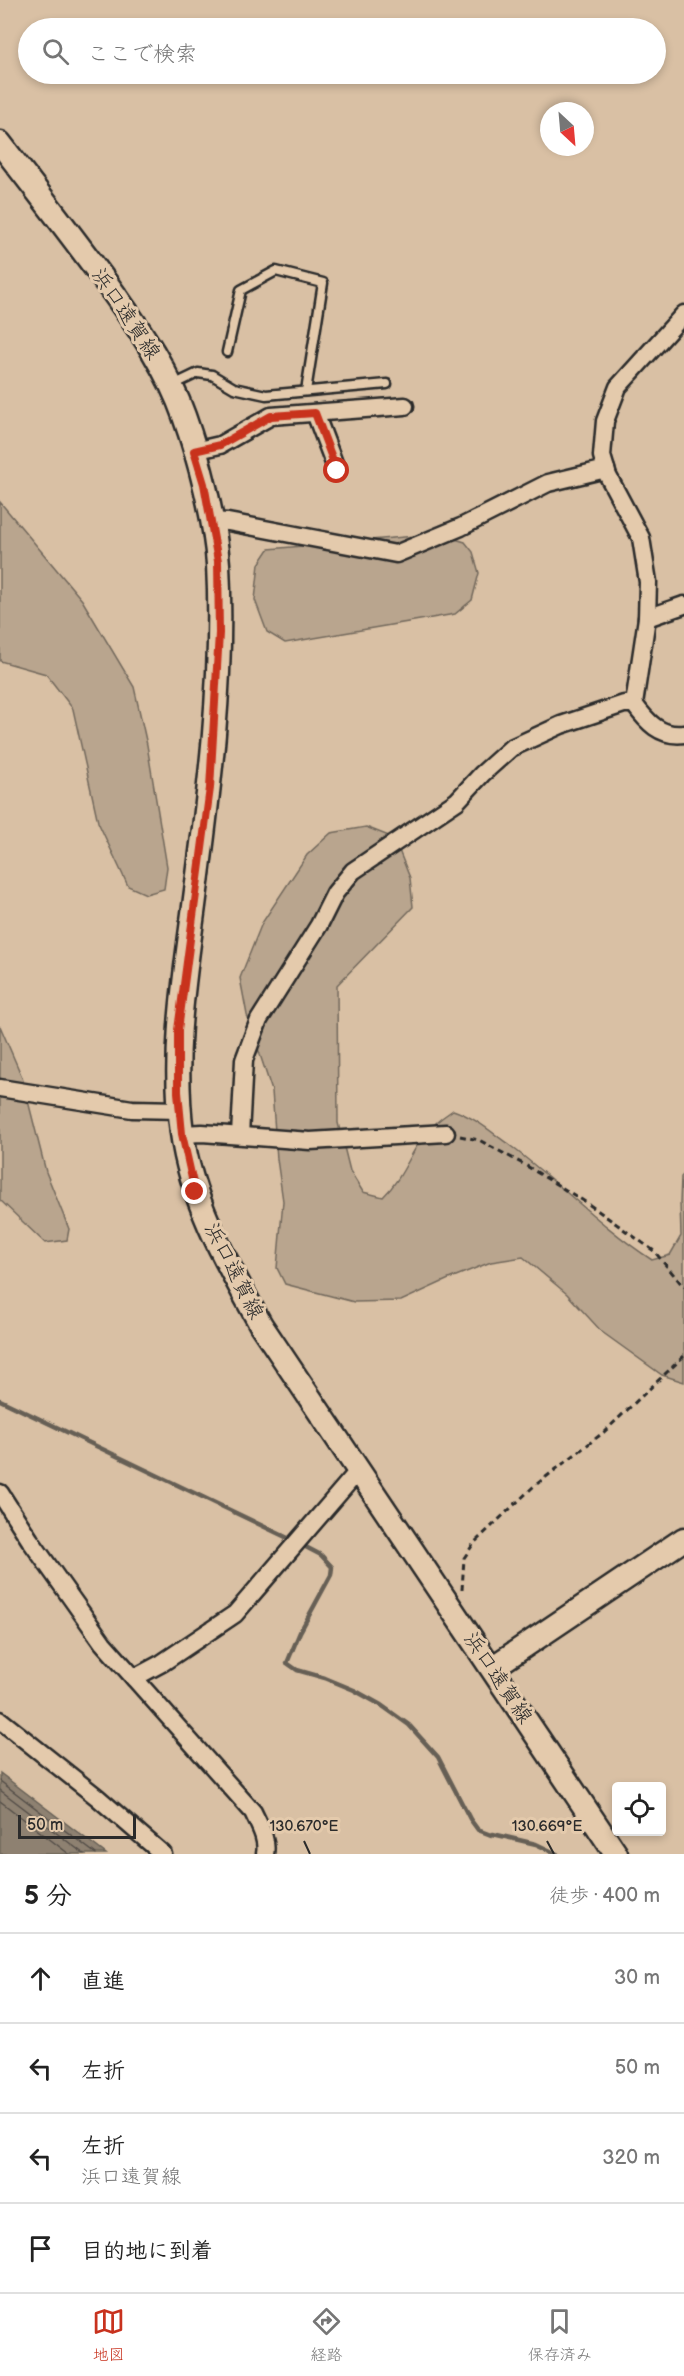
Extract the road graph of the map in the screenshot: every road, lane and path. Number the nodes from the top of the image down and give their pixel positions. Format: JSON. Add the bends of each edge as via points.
{"nodes":[{"id":1,"x":0,"y":143,"type":"edge"},
{"id":2,"x":684,"y":314,"type":"edge"},
{"id":3,"x":228,"y":352,"type":"dead end"},
{"id":4,"x":387,"y":384,"type":"dead end"},
{"id":5,"x":170,"y":386,"type":"junction"},
{"id":6,"x":306,"y":391,"type":"junction"},
{"id":7,"x":405,"y":406,"type":"dead end"},
{"id":8,"x":315,"y":413,"type":"junction"},
{"id":9,"x":194,"y":451,"type":"junction"},
{"id":10,"x":606,"y":469,"type":"junction"},
{"id":11,"x":337,"y":471,"type":"dead end"},
{"id":12,"x":211,"y":521,"type":"junction"},
{"id":13,"x":684,"y":605,"type":"edge"},
{"id":14,"x":647,"y":618,"type":"junction"},
{"id":15,"x":634,"y":704,"type":"junction"},
{"id":16,"x":684,"y":734,"type":"edge"},
{"id":17,"x":0,"y":1088,"type":"edge"},
{"id":18,"x":180,"y":1110,"type":"junction"},
{"id":19,"x":446,"y":1133,"type":"joint"},
{"id":20,"x":182,"y":1134,"type":"junction"},
{"id":21,"x":240,"y":1135,"type":"junction"},
{"id":22,"x":684,"y":1287,"type":"edge"},
{"id":23,"x":684,"y":1356,"type":"edge"},
{"id":24,"x":359,"y":1470,"type":"junction"},
{"id":25,"x":0,"y":1492,"type":"edge"},
{"id":26,"x":684,"y":1539,"type":"edge"},
{"id":27,"x":452,"y":1609,"type":"junction"},
{"id":28,"x":492,"y":1668,"type":"junction"},
{"id":29,"x":134,"y":1678,"type":"junction"},
{"id":30,"x":0,"y":1720,"type":"edge"},
{"id":31,"x":163,"y":1854,"type":"edge"},
{"id":32,"x":265,"y":1854,"type":"edge"},
{"id":33,"x":616,"y":1854,"type":"edge"}],
"edges":[{"from":1,"to":5,"type":"main road","name":"浜口遠賀線","via":[[147,340]]},
{"from":2,"to":10,"type":"street","via":[[618,387],[605,422],[602,456]]},
{"from":3,"to":6,"type":"lane","via":[[241,290],[276,271],[323,283]]},
{"from":4,"to":6,"type":"lane"},
{"from":5,"to":6,"type":"lane","via":[[198,374],[212,375],[234,388],[266,395]]},
{"from":5,"to":9,"type":"main road","name":"浜口遠賀線"},
{"from":7,"to":8,"type":"street"},
{"from":8,"to":9,"type":"street","via":[[271,416],[220,445]]},
{"from":8,"to":11,"type":"street"},
{"from":9,"to":12,"type":"main road","name":"浜口遠賀線"},
{"from":10,"to":12,"type":"street","via":[[548,483],[461,527],[396,554]]},
{"from":10,"to":14,"type":"street","via":[[641,538],[648,582]]},
{"from":12,"to":18,"type":"main road","name":"浜口遠賀線","via":[[218,561],[219,633],[210,788],[178,1030]]},
{"from":13,"to":14,"type":"street"},
{"from":14,"to":15,"type":"street"},
{"from":15,"to":16,"type":"street","via":[[660,732]]},
{"from":15,"to":21,"type":"street","via":[[561,725],[512,748],[457,801],[353,871],[259,1020],[244,1060]]},
{"from":17,"to":18,"type":"street","via":[[132,1109]]},
{"from":18,"to":20,"type":"main road","name":"浜口遠賀線"},
{"from":19,"to":21,"type":"street","via":[[310,1141]]},
{"from":19,"to":22,"type":"path","via":[[479,1140],[587,1203],[654,1251]]},
{"from":20,"to":21,"type":"street"},
{"from":20,"to":24,"type":"main road","name":"浜口遠賀線","via":[[195,1192],[223,1254],[261,1325]]},
{"from":23,"to":27,"type":"path","via":[[604,1432],[533,1486],[474,1543],[464,1558],[461,1599]]},
{"from":24,"to":27,"type":"main road","name":"浜口遠賀線"},
{"from":24,"to":29,"type":"street","via":[[236,1614]]},
{"from":25,"to":29,"type":"street","via":[[96,1634]]},
{"from":26,"to":28,"type":"main road"},
{"from":27,"to":28,"type":"main road","name":"浜口遠賀線"},
{"from":28,"to":33,"type":"main road","name":"浜口遠賀線"},
{"from":29,"to":32,"type":"street","via":[[253,1812],[262,1832]]},
{"from":30,"to":31,"type":"street"}]}
